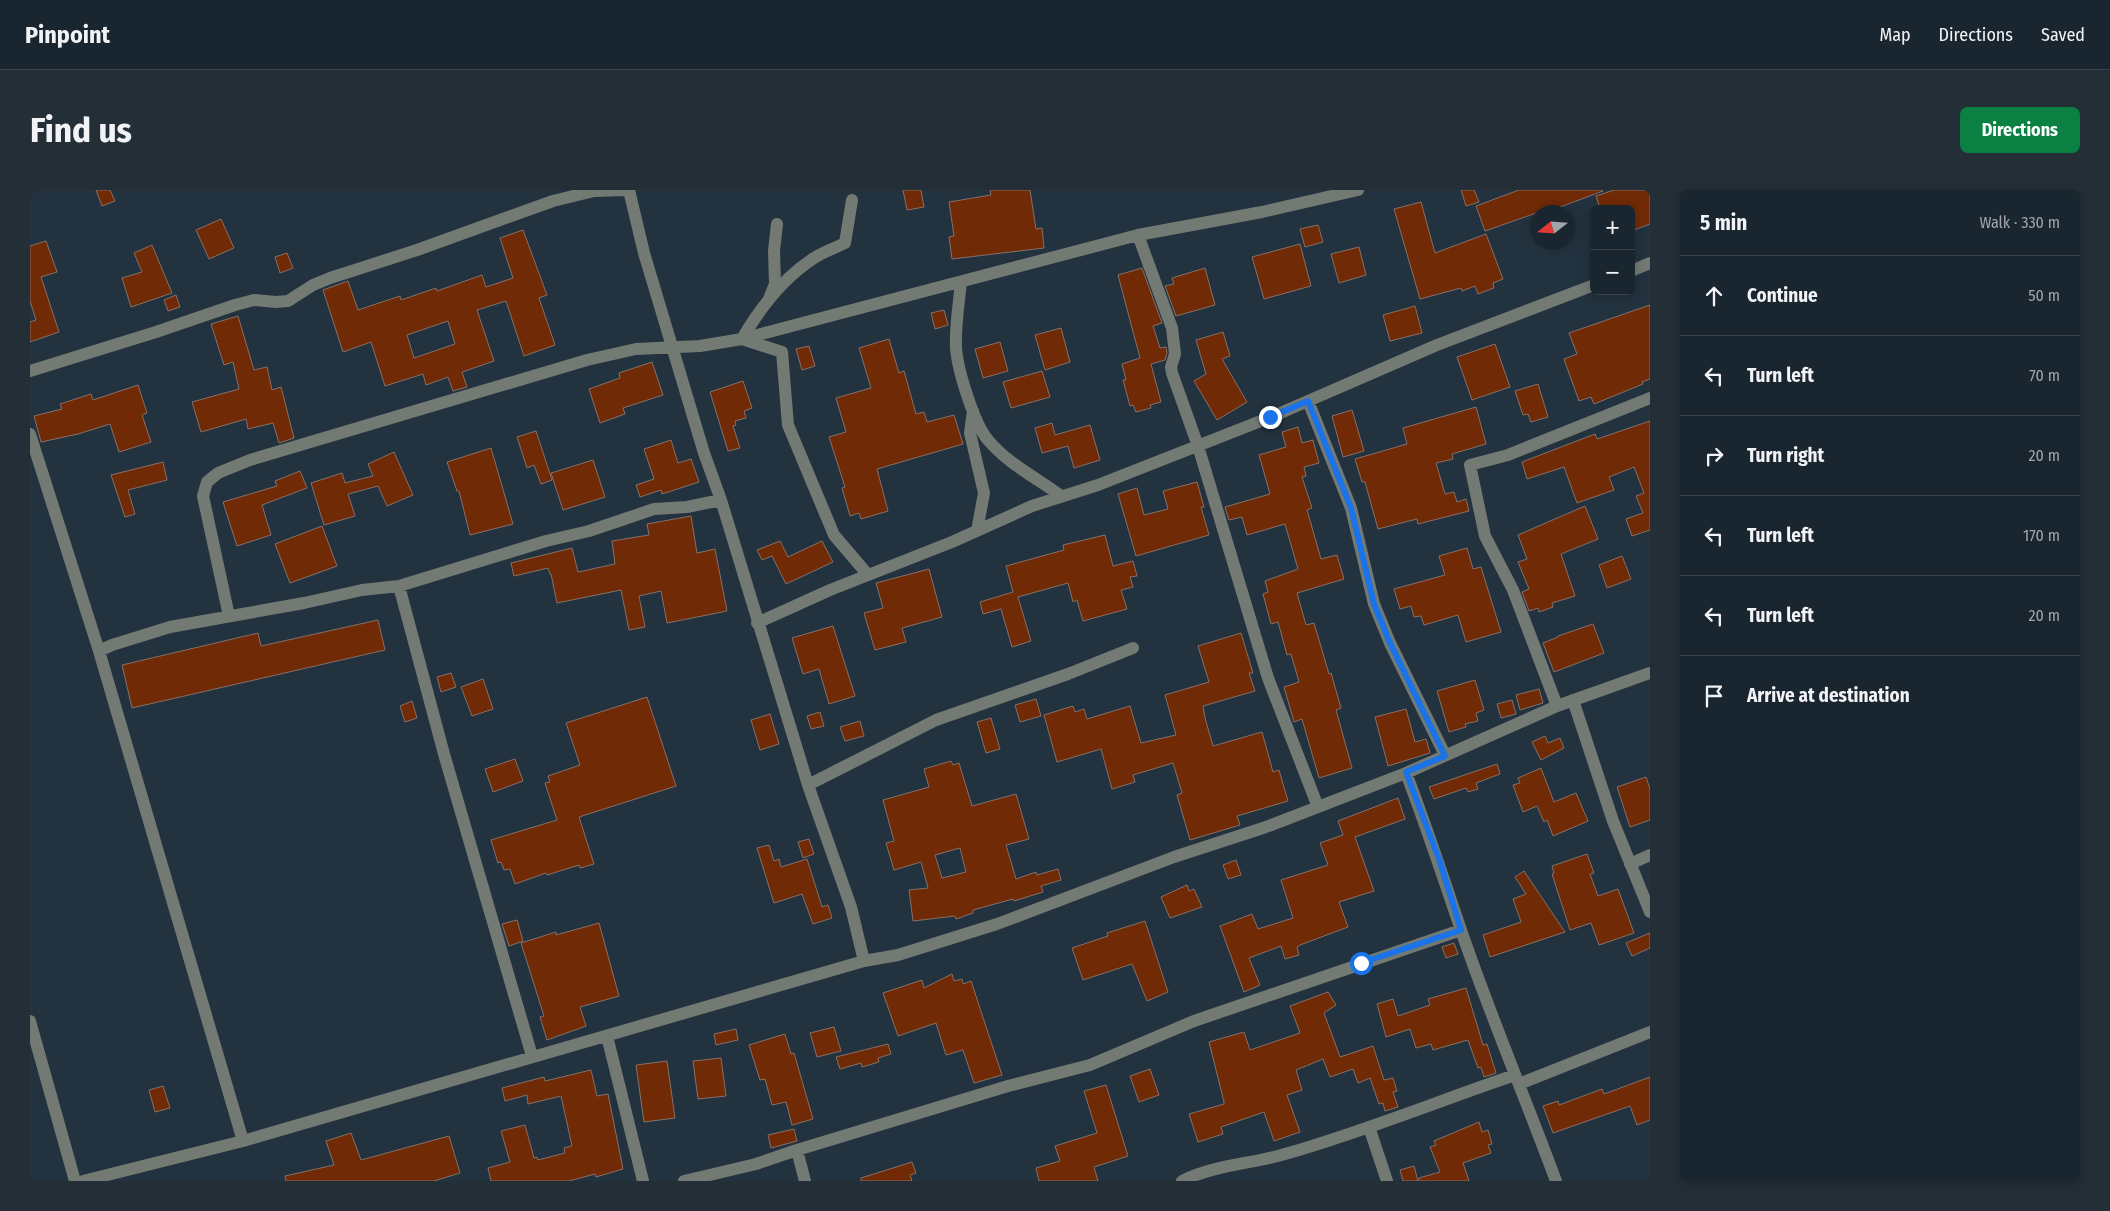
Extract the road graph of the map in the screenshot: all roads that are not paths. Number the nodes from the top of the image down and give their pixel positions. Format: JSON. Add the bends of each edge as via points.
{"nodes":[{"id":1,"x":627,"y":190,"type":"edge"},
{"id":2,"x":1358,"y":190,"type":"edge"},
{"id":3,"x":852,"y":200,"type":"dead end"},
{"id":4,"x":777,"y":224,"type":"dead end"},
{"id":5,"x":1138,"y":235,"type":"junction"},
{"id":6,"x":1650,"y":263,"type":"edge"},
{"id":7,"x":1635,"y":269,"type":"edge"},
{"id":8,"x":962,"y":282,"type":"junction"},
{"id":9,"x":1590,"y":287,"type":"edge"},
{"id":10,"x":767,"y":301,"type":"junction"},
{"id":11,"x":742,"y":339,"type":"junction"},
{"id":12,"x":673,"y":348,"type":"junction"},
{"id":13,"x":30,"y":371,"type":"edge"},
{"id":14,"x":1650,"y":398,"type":"edge"},
{"id":15,"x":1308,"y":401,"type":"junction"},
{"id":16,"x":973,"y":410,"type":"junction"},
{"id":17,"x":30,"y":434,"type":"edge"},
{"id":18,"x":1198,"y":446,"type":"junction"},
{"id":19,"x":1061,"y":496,"type":"junction"},
{"id":20,"x":720,"y":500,"type":"junction"},
{"id":21,"x":977,"y":531,"type":"junction"},
{"id":22,"x":868,"y":575,"type":"junction"},
{"id":23,"x":399,"y":586,"type":"junction"},
{"id":24,"x":229,"y":616,"type":"junction"},
{"id":25,"x":757,"y":622,"type":"junction"},
{"id":26,"x":1133,"y":648,"type":"dead end"},
{"id":27,"x":99,"y":651,"type":"junction"},
{"id":28,"x":1650,"y":673,"type":"edge"},
{"id":29,"x":1573,"y":700,"type":"junction"},
{"id":30,"x":1557,"y":706,"type":"junction"},
{"id":31,"x":1445,"y":756,"type":"junction"},
{"id":32,"x":1406,"y":772,"type":"junction"},
{"id":33,"x":808,"y":785,"type":"junction"},
{"id":34,"x":1318,"y":807,"type":"junction"},
{"id":35,"x":1650,"y":855,"type":"edge"},
{"id":36,"x":1630,"y":864,"type":"junction"},
{"id":37,"x":1650,"y":912,"type":"edge"},
{"id":38,"x":1461,"y":930,"type":"junction"},
{"id":39,"x":864,"y":961,"type":"junction"},
{"id":40,"x":30,"y":1021,"type":"edge"},
{"id":41,"x":1650,"y":1032,"type":"edge"},
{"id":42,"x":607,"y":1036,"type":"junction"},
{"id":43,"x":532,"y":1056,"type":"junction"},
{"id":44,"x":1517,"y":1080,"type":"junction"},
{"id":45,"x":1369,"y":1128,"type":"junction"},
{"id":46,"x":244,"y":1141,"type":"junction"},
{"id":47,"x":797,"y":1150,"type":"junction"},
{"id":48,"x":74,"y":1181,"type":"edge"},
{"id":49,"x":82,"y":1181,"type":"edge"},
{"id":50,"x":643,"y":1181,"type":"edge"},
{"id":51,"x":684,"y":1181,"type":"edge"},
{"id":52,"x":806,"y":1181,"type":"edge"},
{"id":53,"x":1182,"y":1181,"type":"edge"},
{"id":54,"x":1387,"y":1181,"type":"edge"},
{"id":55,"x":1556,"y":1181,"type":"edge"}],
"edges":[{"from":1,"to":12,"type":"street"},
{"from":1,"to":13,"type":"street","via":[[594,191],[553,201],[330,278],[288,301],[254,300],[235,305]]},
{"from":2,"to":5,"type":"street"},
{"from":3,"to":10,"type":"street","via":[[845,243],[814,258]]},
{"from":4,"to":10,"type":"street","via":[[774,251],[776,284]]},
{"from":5,"to":8,"type":"street"},
{"from":5,"to":18,"type":"street","via":[[1172,328],[1175,354],[1172,373]]},
{"from":6,"to":7,"type":"street"},
{"from":8,"to":11,"type":"street"},
{"from":8,"to":16,"type":"street","via":[[956,347]]},
{"from":9,"to":15,"type":"street"},
{"from":10,"to":11,"type":"street"},
{"from":11,"to":12,"type":"street"},
{"from":11,"to":22,"type":"street","via":[[782,352],[788,425],[834,535]]},
{"from":12,"to":20,"type":"street"},
{"from":12,"to":24,"type":"street","via":[[636,349],[587,360],[325,436],[218,473],[206,482],[203,496]]},
{"from":14,"to":30,"type":"street","via":[[1508,455],[1470,465],[1485,536],[1513,590]]},
{"from":15,"to":18,"type":"street"},
{"from":15,"to":31,"type":"street","via":[[1351,508],[1374,604]]},
{"from":16,"to":19,"type":"street","via":[[980,430],[989,441],[1015,465]]},
{"from":16,"to":21,"type":"street","via":[[970,433],[984,493]]},
{"from":17,"to":27,"type":"street"},
{"from":18,"to":19,"type":"street"},
{"from":18,"to":34,"type":"street","via":[[1268,678]]},
{"from":19,"to":21,"type":"street"},
{"from":20,"to":23,"type":"street","via":[[654,509]]},
{"from":20,"to":25,"type":"street"},
{"from":21,"to":22,"type":"street"},
{"from":22,"to":25,"type":"street"},
{"from":23,"to":24,"type":"street"},
{"from":23,"to":43,"type":"street"},
{"from":24,"to":27,"type":"street","via":[[170,628]]},
{"from":25,"to":33,"type":"street"},
{"from":26,"to":33,"type":"street","via":[[936,720]]},
{"from":27,"to":46,"type":"street"},
{"from":28,"to":29,"type":"street"},
{"from":29,"to":30,"type":"street"},
{"from":29,"to":36,"type":"street","via":[[1612,821]]},
{"from":30,"to":31,"type":"street"},
{"from":31,"to":32,"type":"street"},
{"from":32,"to":34,"type":"street"},
{"from":32,"to":38,"type":"street","via":[[1440,862]]},
{"from":33,"to":39,"type":"street","via":[[851,907]]},
{"from":34,"to":39,"type":"street","via":[[997,924],[898,956]]},
{"from":35,"to":36,"type":"street"},
{"from":36,"to":37,"type":"street"},
{"from":38,"to":44,"type":"street"},
{"from":38,"to":47,"type":"street","via":[[1194,1021],[1090,1065],[1008,1086]]},
{"from":39,"to":42,"type":"street"},
{"from":40,"to":48,"type":"street"},
{"from":41,"to":44,"type":"street"},
{"from":42,"to":43,"type":"street"},
{"from":42,"to":50,"type":"street"},
{"from":43,"to":46,"type":"street"},
{"from":44,"to":45,"type":"street"},
{"from":44,"to":55,"type":"street"},
{"from":45,"to":53,"type":"street","via":[[1284,1154],[1196,1174]]},
{"from":45,"to":54,"type":"street"},
{"from":46,"to":49,"type":"street"},
{"from":47,"to":51,"type":"street","via":[[756,1164]]},
{"from":47,"to":52,"type":"street"}]}
